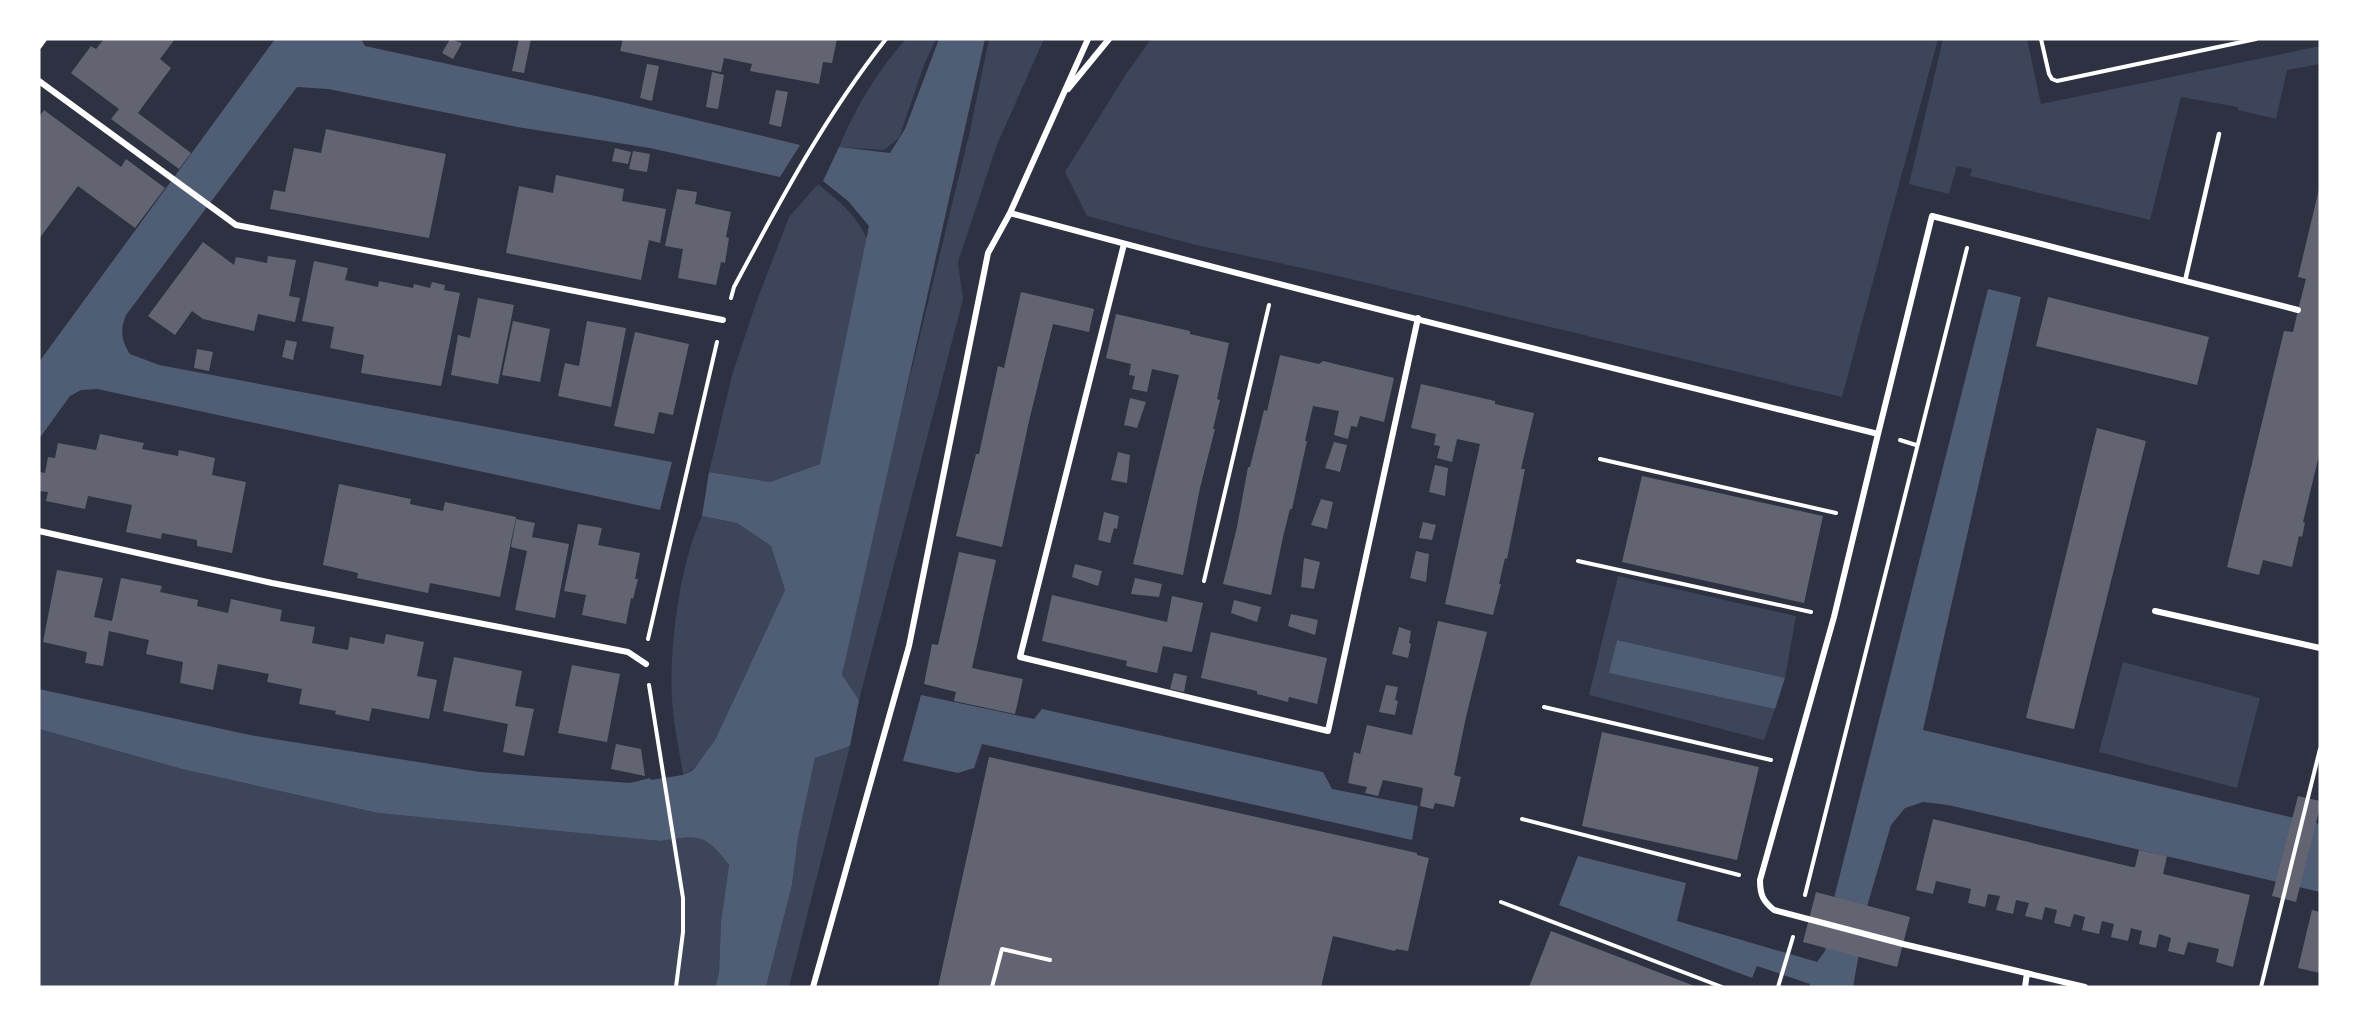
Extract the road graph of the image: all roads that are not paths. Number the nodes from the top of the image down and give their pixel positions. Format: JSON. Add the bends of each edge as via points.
{"nodes":[{"id":1,"x":44,"y":39,"type":"edge"},
{"id":2,"x":1088,"y":39,"type":"edge"},
{"id":3,"x":1109,"y":39,"type":"edge"},
{"id":4,"x":39,"y":46,"type":"edge"},
{"id":5,"x":39,"y":81,"type":"edge"},
{"id":6,"x":1062,"y":96,"type":"junction"},
{"id":7,"x":2219,"y":134,"type":"dead end"},
{"id":8,"x":1010,"y":213,"type":"junction"},
{"id":9,"x":1124,"y":244,"type":"junction"},
{"id":10,"x":2185,"y":281,"type":"junction"},
{"id":11,"x":2298,"y":310,"type":"dead end"},
{"id":12,"x":1418,"y":318,"type":"junction"},
{"id":13,"x":723,"y":320,"type":"dead end"},
{"id":14,"x":1878,"y":434,"type":"junction"},
{"id":15,"x":39,"y":531,"type":"edge"},
{"id":16,"x":2155,"y":611,"type":"dead end"},
{"id":17,"x":2320,"y":648,"type":"edge"},
{"id":18,"x":646,"y":664,"type":"road end"},
{"id":19,"x":2027,"y":973,"type":"junction"},
{"id":20,"x":813,"y":987,"type":"edge"},
{"id":21,"x":2025,"y":987,"type":"edge"},
{"id":22,"x":2085,"y":987,"type":"edge"}],
"edges":[{"from":1,"to":4,"type":"street"},
{"from":2,"to":6,"type":"street"},
{"from":3,"to":6,"type":"street"},
{"from":5,"to":13,"type":"street","via":[[236,225]]},
{"from":6,"to":8,"type":"street"},
{"from":7,"to":10,"type":"lane"},
{"from":8,"to":9,"type":"street"},
{"from":8,"to":20,"type":"street","via":[[988,253],[909,646]]},
{"from":9,"to":12,"type":"street"},
{"from":9,"to":12,"type":"street","via":[[1020,657],[1328,731]]},
{"from":10,"to":11,"type":"street"},
{"from":10,"to":14,"type":"street","via":[[1932,216]]},
{"from":12,"to":14,"type":"street"},
{"from":14,"to":19,"type":"street","via":[[1834,617],[1760,880],[1760,894],[1774,910]]},
{"from":15,"to":18,"type":"street","via":[[272,582],[628,652]]},
{"from":16,"to":17,"type":"street"},
{"from":19,"to":21,"type":"street"},
{"from":19,"to":22,"type":"street"}]}
